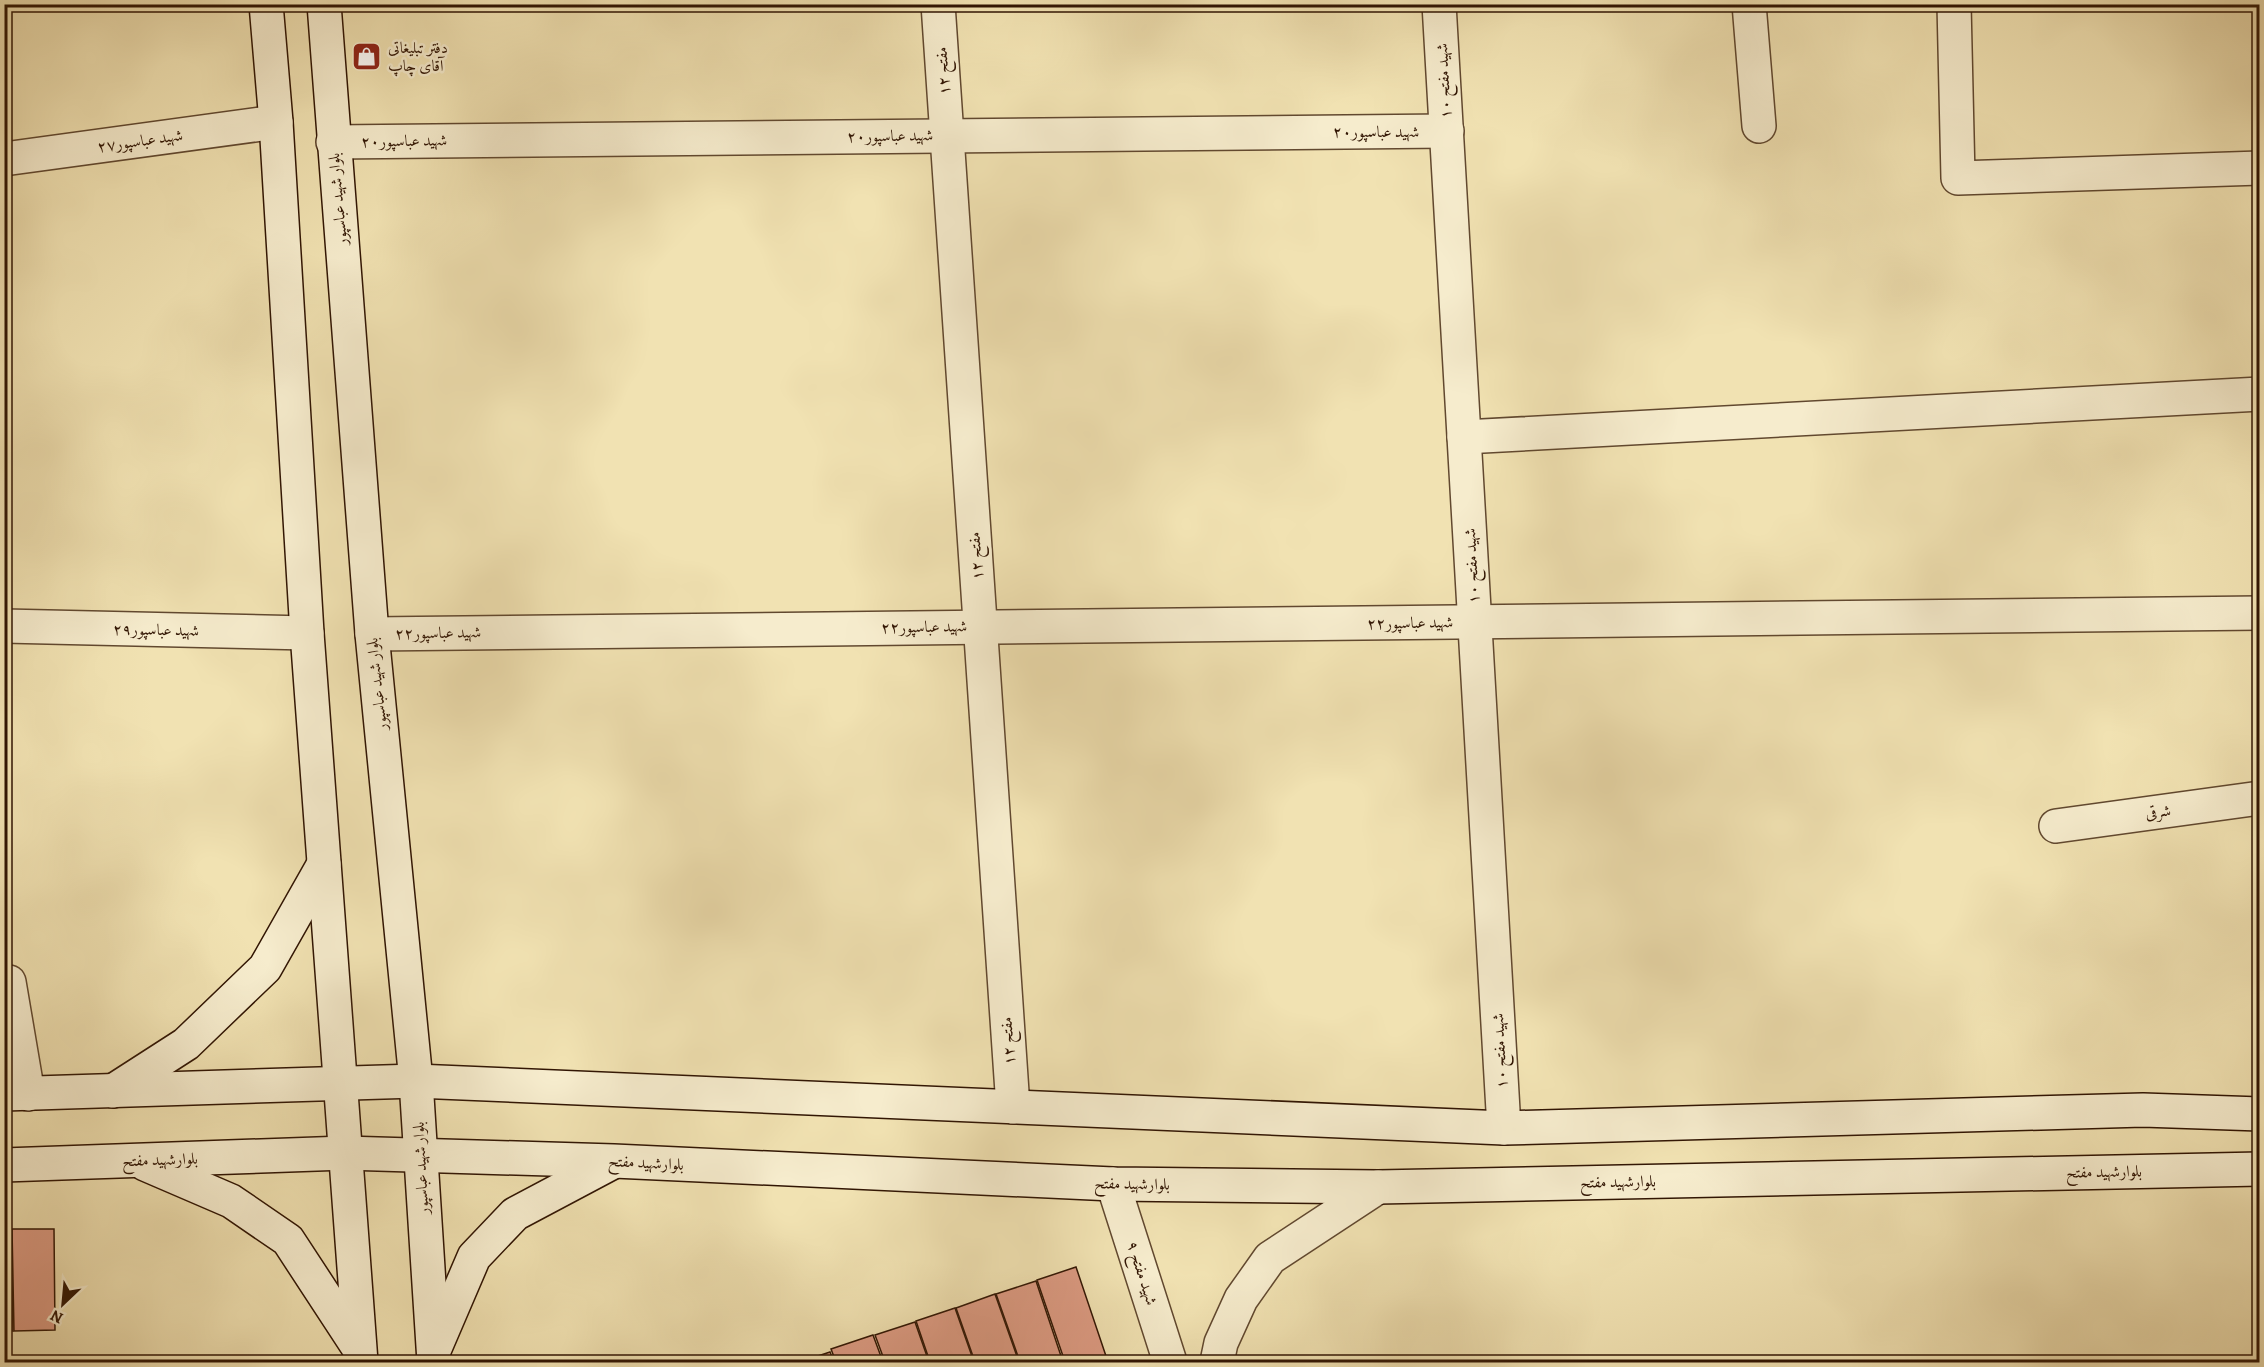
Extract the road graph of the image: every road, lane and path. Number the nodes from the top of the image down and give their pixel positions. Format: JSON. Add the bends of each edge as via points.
{"nodes":[{"id":1,"x":266,"y":4,"type":"edge"},
{"id":2,"x":324,"y":4,"type":"edge"},
{"id":3,"x":938,"y":4,"type":"edge"},
{"id":4,"x":1439,"y":4,"type":"edge"},
{"id":5,"x":1749,"y":4,"type":"edge"},
{"id":6,"x":1954,"y":4,"type":"edge"},
{"id":7,"x":276,"y":122,"type":"junction"},
{"id":8,"x":1758,"y":126,"type":"dead end"},
{"id":9,"x":1447,"y":131,"type":"junction"},
{"id":10,"x":947,"y":136,"type":"junction"},
{"id":11,"x":333,"y":142,"type":"junction"},
{"id":12,"x":4,"y":159,"type":"edge"},
{"id":13,"x":2259,"y":168,"type":"edge"},
{"id":14,"x":2259,"y":394,"type":"edge"},
{"id":15,"x":1464,"y":437,"type":"junction"},
{"id":16,"x":2259,"y":613,"type":"edge"},
{"id":17,"x":1475,"y":622,"type":"junction"},
{"id":18,"x":4,"y":626,"type":"edge"},
{"id":19,"x":981,"y":627,"type":"junction"},
{"id":20,"x":307,"y":633,"type":"junction"},
{"id":21,"x":372,"y":634,"type":"junction"},
{"id":22,"x":2259,"y":798,"type":"edge"},
{"id":23,"x":2056,"y":826,"type":"dead end"},
{"id":24,"x":324,"y":864,"type":"junction"},
{"id":25,"x":9,"y":982,"type":"dead end"},
{"id":26,"x":416,"y":1081,"type":"junction"},
{"id":27,"x":340,"y":1084,"type":"junction"},
{"id":28,"x":112,"y":1092,"type":"junction"},
{"id":29,"x":16,"y":1094,"type":"edge"},
{"id":30,"x":1013,"y":1107,"type":"junction"},
{"id":31,"x":2259,"y":1114,"type":"edge"},
{"id":32,"x":1504,"y":1128,"type":"junction"},
{"id":33,"x":345,"y":1153,"type":"junction"},
{"id":34,"x":421,"y":1155,"type":"junction"},
{"id":35,"x":138,"y":1161,"type":"junction"},
{"id":36,"x":614,"y":1161,"type":"junction"},
{"id":37,"x":4,"y":1165,"type":"edge"},
{"id":38,"x":2259,"y":1169,"type":"edge"},
{"id":39,"x":1113,"y":1184,"type":"junction"},
{"id":40,"x":1378,"y":1187,"type":"junction"},
{"id":41,"x":360,"y":1355,"type":"edge"},
{"id":42,"x":434,"y":1357,"type":"edge"},
{"id":43,"x":1170,"y":1362,"type":"edge"},
{"id":44,"x":1217,"y":1362,"type":"edge"}],
"edges":[{"from":1,"to":7,"type":"main road"},
{"from":2,"to":11,"type":"main road","name":"بلوار شهید عباسپور"},
{"from":3,"to":10,"type":"main road","name":"مفتح ۱۲"},
{"from":4,"to":9,"type":"main road","name":"شهید مفتح ۱۰"},
{"from":5,"to":8,"type":"main road"},
{"from":6,"to":13,"type":"main road","via":[[1958,178]]},
{"from":7,"to":12,"type":"main road","name":"شهید عباسپور۲۷"},
{"from":7,"to":20,"type":"main road"},
{"from":9,"to":10,"type":"main road","name":"شهید عباسپور۲۰"},
{"from":9,"to":15,"type":"main road","name":"شهید مفتح ۱۰"},
{"from":10,"to":11,"type":"main road","name":"شهید عباسپور۲۰"},
{"from":10,"to":19,"type":"main road","name":"مفتح ۱۲"},
{"from":11,"to":21,"type":"main road","name":"بلوار شهید عباسپور"},
{"from":14,"to":15,"type":"main road"},
{"from":15,"to":17,"type":"main road","name":"شهید مفتح ۱۰"},
{"from":16,"to":17,"type":"main road","name":"شهید عباسپور۲۲"},
{"from":17,"to":19,"type":"main road","name":"شهید عباسپور۲۲"},
{"from":17,"to":32,"type":"main road","name":"شهید مفتح ۱۰"},
{"from":18,"to":20,"type":"main road","name":"شهید عباسپور۲۹"},
{"from":19,"to":21,"type":"main road","name":"شهید عباسپور۲۲"},
{"from":19,"to":30,"type":"main road","name":"مفتح ۱۲"},
{"from":20,"to":24,"type":"main road"},
{"from":21,"to":26,"type":"main road","name":"بلوار شهید عباسپور"},
{"from":22,"to":23,"type":"main road","name":"شرقی"},
{"from":24,"to":27,"type":"main road"},
{"from":24,"to":28,"type":"main road","via":[[265,968],[186,1044]]},
{"from":25,"to":29,"type":"main road"},
{"from":26,"to":27,"type":"main road"},
{"from":26,"to":30,"type":"main road"},
{"from":26,"to":34,"type":"main road","name":"بلوار شهید عباسپور"},
{"from":27,"to":28,"type":"main road"},
{"from":27,"to":33,"type":"main road"},
{"from":28,"to":29,"type":"main road"},
{"from":30,"to":32,"type":"main road"},
{"from":31,"to":32,"type":"main road","via":[[2143,1110]]},
{"from":33,"to":34,"type":"main road","name":"بلوارشهید مفتح"},
{"from":33,"to":35,"type":"main road","name":"بلوارشهید مفتح"},
{"from":33,"to":41,"type":"main road"},
{"from":34,"to":36,"type":"main road","name":"بلوارشهید مفتح"},
{"from":34,"to":42,"type":"main road","name":"بلوار شهید عباسپور"},
{"from":35,"to":37,"type":"main road","name":"بلوارشهید مفتح"},
{"from":35,"to":41,"type":"main road","via":[[231,1201],[288,1240]]},
{"from":36,"to":39,"type":"main road","name":"بلوارشهید مفتح"},
{"from":36,"to":42,"type":"main road","via":[[515,1214],[474,1257]]},
{"from":38,"to":40,"type":"main road","name":"بلوارشهید مفتح"},
{"from":39,"to":40,"type":"main road","name":"بلوارشهید مفتح"},
{"from":39,"to":43,"type":"main road","name":"شهید مفتح ۹"},
{"from":40,"to":44,"type":"main road","via":[[1270,1258],[1240,1299]]}]}
